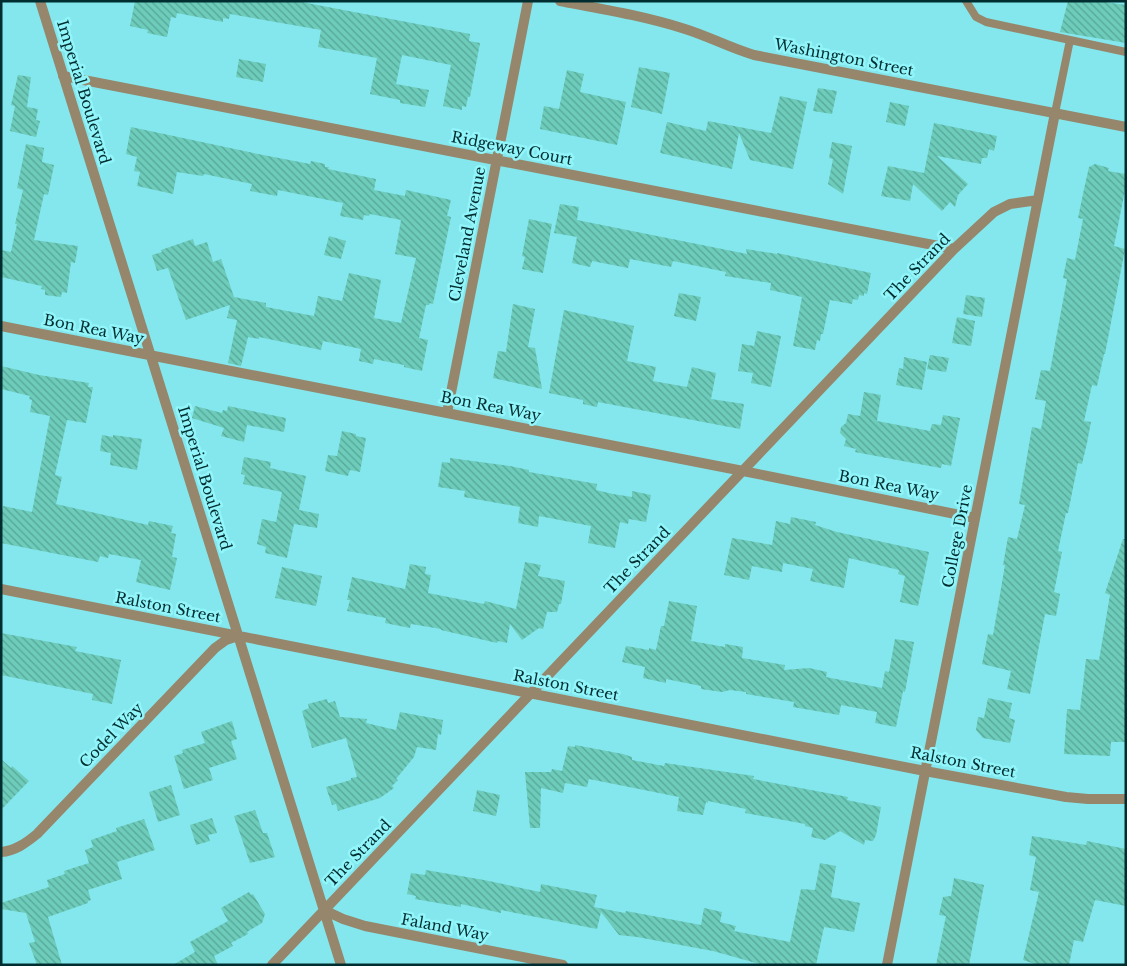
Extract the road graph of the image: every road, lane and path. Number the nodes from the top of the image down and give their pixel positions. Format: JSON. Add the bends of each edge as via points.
{"nodes":[{"id":1,"x":40,"y":1,"type":"edge"},
{"id":2,"x":528,"y":1,"type":"edge"},
{"id":3,"x":560,"y":1,"type":"edge"},
{"id":4,"x":966,"y":1,"type":"edge"},
{"id":5,"x":1070,"y":40,"type":"junction"},
{"id":6,"x":1126,"y":52,"type":"edge"},
{"id":7,"x":63,"y":76,"type":"junction"},
{"id":8,"x":1055,"y":114,"type":"junction"},
{"id":9,"x":1126,"y":127,"type":"edge"},
{"id":10,"x":496,"y":160,"type":"junction"},
{"id":11,"x":1038,"y":200,"type":"junction"},
{"id":12,"x":954,"y":249,"type":"junction"},
{"id":13,"x":1,"y":326,"type":"edge"},
{"id":14,"x":151,"y":356,"type":"junction"},
{"id":15,"x":447,"y":413,"type":"junction"},
{"id":16,"x":743,"y":471,"type":"junction"},
{"id":17,"x":976,"y":518,"type":"junction"},
{"id":18,"x":1,"y":589,"type":"edge"},
{"id":19,"x":239,"y":636,"type":"junction"},
{"id":20,"x":531,"y":693,"type":"junction"},
{"id":21,"x":925,"y":771,"type":"junction"},
{"id":22,"x":1126,"y":799,"type":"edge"},
{"id":23,"x":1,"y":852,"type":"edge"},
{"id":24,"x":324,"y":910,"type":"junction"},
{"id":25,"x":272,"y":965,"type":"edge"},
{"id":26,"x":341,"y":965,"type":"edge"},
{"id":27,"x":563,"y":965,"type":"edge"},
{"id":28,"x":887,"y":965,"type":"edge"}],
"edges":[{"from":1,"to":7,"type":"street","name":"Imperial Boulevard"},
{"from":2,"to":10,"type":"street","name":"Cleveland Avenue"},
{"from":3,"to":8,"type":"street","name":"Washington Street","via":[[687,29],[754,55]]},
{"from":4,"to":5,"type":"lane","via":[[976,17],[986,22]]},
{"from":5,"to":6,"type":"lane"},
{"from":5,"to":8,"type":"lane"},
{"from":7,"to":10,"type":"street","name":"Ridgeway Court"},
{"from":7,"to":14,"type":"street","name":"Imperial Boulevard"},
{"from":8,"to":9,"type":"street","name":"Washington Street"},
{"from":8,"to":11,"type":"street","name":"College Drive"},
{"from":10,"to":12,"type":"street","name":"Ridgeway Court"},
{"from":10,"to":15,"type":"street","name":"Cleveland Avenue"},
{"from":11,"to":12,"type":"street","name":"The Strand","via":[[1010,204],[994,212]]},
{"from":11,"to":17,"type":"street","name":"College Drive"},
{"from":12,"to":16,"type":"street","name":"The Strand"},
{"from":13,"to":14,"type":"street","name":"Bon Rea Way"},
{"from":14,"to":15,"type":"street","name":"Bon Rea Way"},
{"from":14,"to":19,"type":"street","name":"Imperial Boulevard"},
{"from":15,"to":16,"type":"street","name":"Bon Rea Way"},
{"from":16,"to":17,"type":"street","name":"Bon Rea Way"},
{"from":16,"to":20,"type":"street","name":"The Strand"},
{"from":17,"to":21,"type":"street","name":"College Drive"},
{"from":18,"to":19,"type":"street","name":"Ralston Street"},
{"from":19,"to":20,"type":"street","name":"Ralston Street"},
{"from":19,"to":23,"type":"street","name":"Codel Way","via":[[215,648],[37,834],[24,844]]},
{"from":19,"to":24,"type":"street","name":"Imperial Boulevard"},
{"from":20,"to":21,"type":"street","name":"Ralston Street"},
{"from":20,"to":24,"type":"street","name":"The Strand"},
{"from":21,"to":22,"type":"street","name":"Ralston Street","via":[[1066,797]]},
{"from":21,"to":28,"type":"street","name":"College Drive"},
{"from":24,"to":25,"type":"street","name":"The Strand"},
{"from":24,"to":26,"type":"street","name":"Imperial Boulevard"},
{"from":24,"to":27,"type":"street","name":"Faland Way","via":[[365,926]]}]}
